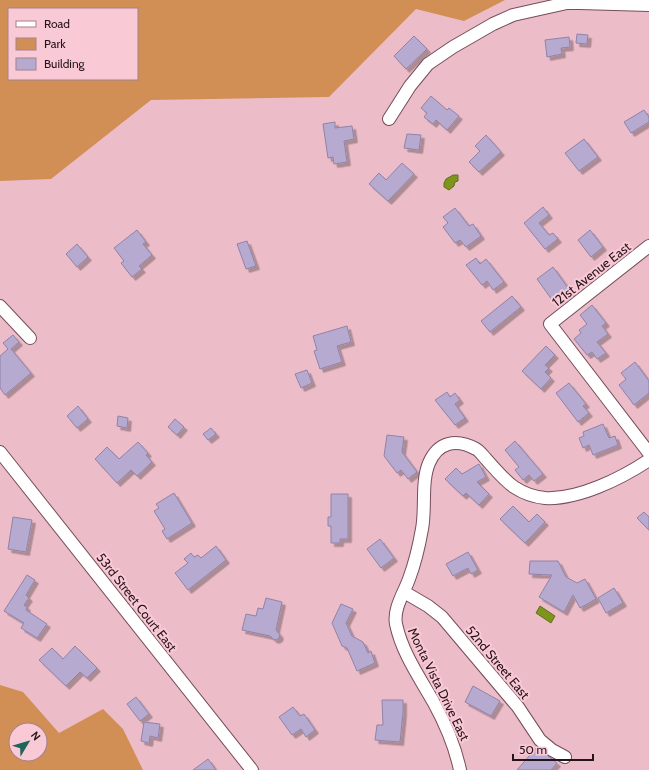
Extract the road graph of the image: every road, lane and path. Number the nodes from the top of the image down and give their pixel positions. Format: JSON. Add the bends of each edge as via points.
{"nodes":[{"id":1,"x":649,"y":5,"type":"edge"},
{"id":2,"x":389,"y":119,"type":"dead end"},
{"id":3,"x":649,"y":246,"type":"edge"},
{"id":4,"x":0,"y":306,"type":"edge"},
{"id":5,"x":30,"y":338,"type":"dead end"},
{"id":6,"x":0,"y":452,"type":"edge"},
{"id":7,"x":649,"y":453,"type":"edge"},
{"id":8,"x":649,"y":460,"type":"edge"},
{"id":9,"x":404,"y":592,"type":"junction"},
{"id":10,"x":565,"y":757,"type":"dead end"},
{"id":11,"x":252,"y":770,"type":"edge"},
{"id":12,"x":460,"y":770,"type":"edge"}],
"edges":[{"from":1,"to":2,"type":"street","via":[[567,3],[506,18],[453,46],[428,64]]},
{"from":3,"to":7,"type":"street","name":"121st Avenue East","via":[[550,324]]},
{"from":4,"to":5,"type":"street"},
{"from":6,"to":11,"type":"street","name":"53rd Street Court East"},
{"from":8,"to":9,"type":"street","name":"Monta Vista Drive East","via":[[620,477],[586,492],[545,498],[514,487],[477,449],[462,444],[443,445],[433,455],[426,472],[424,519],[419,545]]},
{"from":9,"to":10,"type":"street","name":"52nd Street East","via":[[442,617],[518,707],[540,740]]},
{"from":9,"to":12,"type":"street","name":"Monta Vista Drive East","via":[[395,619],[401,642],[454,742]]}]}
